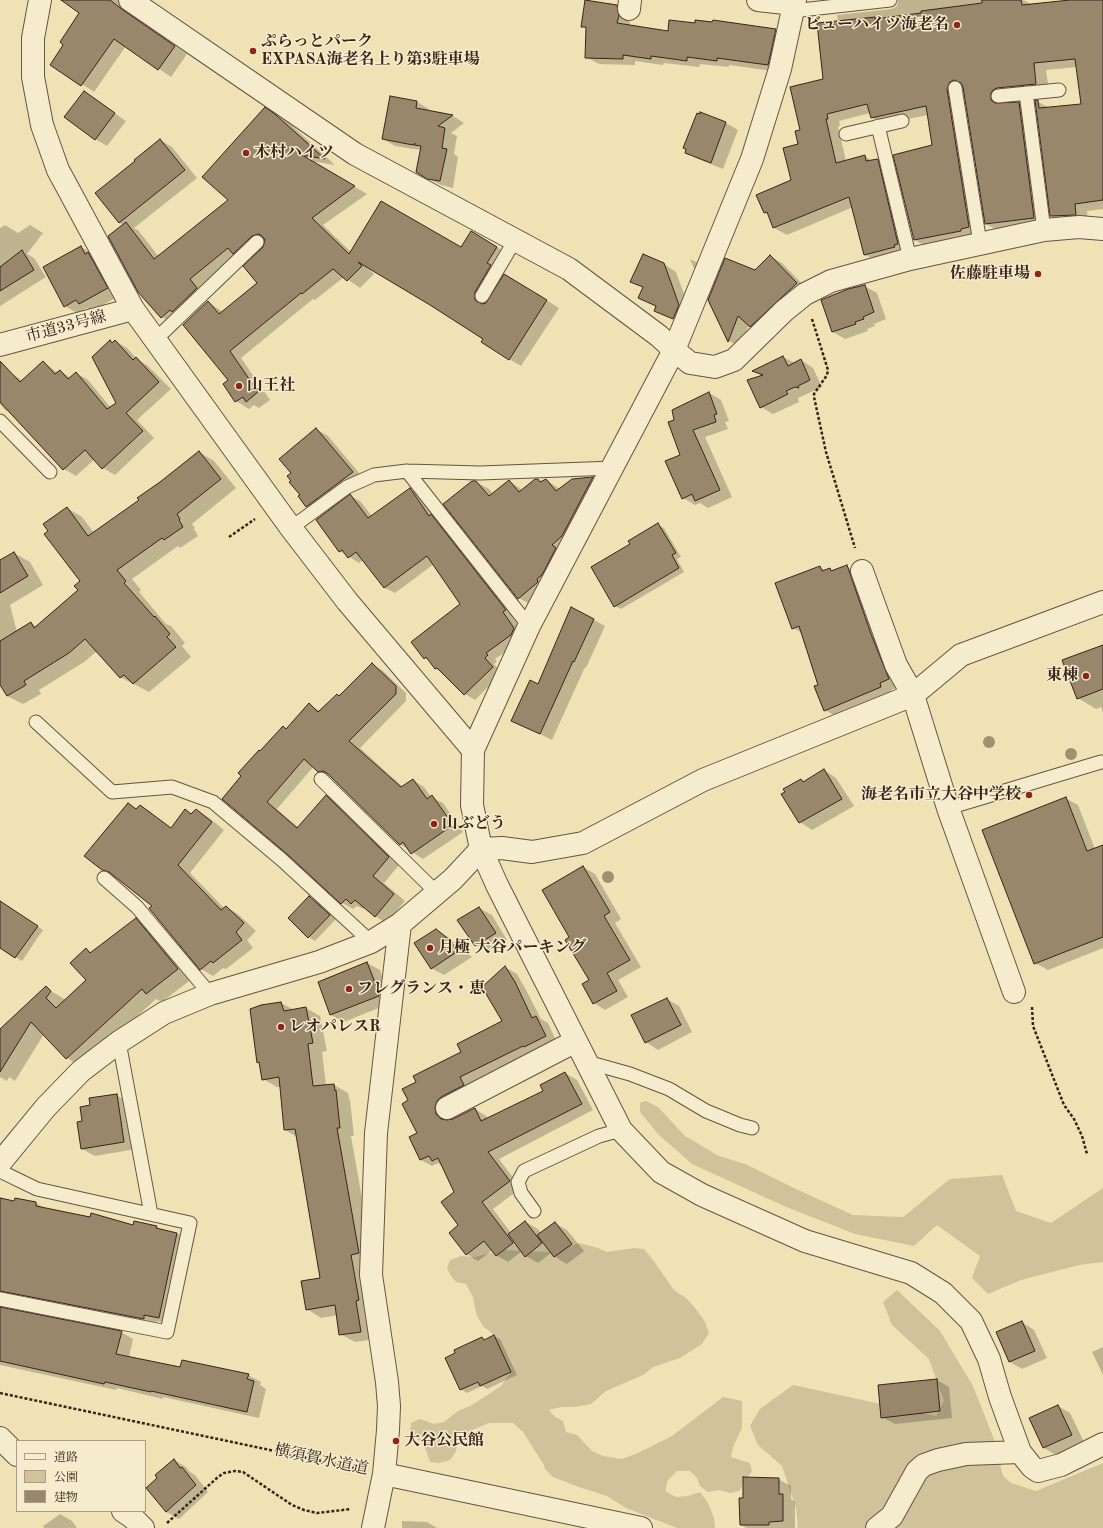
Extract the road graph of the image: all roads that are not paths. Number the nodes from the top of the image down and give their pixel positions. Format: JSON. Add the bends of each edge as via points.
{"nodes":[{"id":1,"x":40,"y":0,"type":"edge"},
{"id":2,"x":130,"y":0,"type":"edge"},
{"id":3,"x":758,"y":0,"type":"edge"},
{"id":4,"x":890,"y":0,"type":"edge"},
{"id":5,"x":794,"y":5,"type":"edge"},
{"id":6,"x":955,"y":88,"type":"dead end"},
{"id":7,"x":1059,"y":90,"type":"dead end"},
{"id":8,"x":1026,"y":93,"type":"junction"},
{"id":9,"x":998,"y":96,"type":"dead end"},
{"id":10,"x":902,"y":121,"type":"dead end"},
{"id":11,"x":878,"y":126,"type":"junction"},
{"id":12,"x":846,"y":134,"type":"dead end"},
{"id":13,"x":1103,"y":229,"type":"edge"},
{"id":14,"x":1044,"y":230,"type":"junction"},
{"id":15,"x":515,"y":240,"type":"junction"},
{"id":16,"x":258,"y":242,"type":"dead end"},
{"id":17,"x":980,"y":243,"type":"junction"},
{"id":18,"x":910,"y":259,"type":"junction"},
{"id":19,"x":482,"y":296,"type":"dead end"},
{"id":20,"x":133,"y":309,"type":"junction"},
{"id":21,"x":155,"y":340,"type":"junction"},
{"id":22,"x":0,"y":345,"type":"edge"},
{"id":23,"x":674,"y":350,"type":"junction"},
{"id":24,"x":0,"y":421,"type":"edge"},
{"id":25,"x":613,"y":468,"type":"junction"},
{"id":26,"x":407,"y":471,"type":"junction"},
{"id":27,"x":50,"y":472,"type":"dead end"},
{"id":28,"x":291,"y":528,"type":"junction"},
{"id":29,"x":862,"y":572,"type":"road end"},
{"id":30,"x":1103,"y":602,"type":"edge"},
{"id":31,"x":529,"y":626,"type":"junction"},
{"id":32,"x":913,"y":695,"type":"junction"},
{"id":33,"x":36,"y":722,"type":"dead end"},
{"id":34,"x":473,"y":750,"type":"junction"},
{"id":35,"x":1101,"y":762,"type":"dead end"},
{"id":36,"x":321,"y":779,"type":"dead end"},
{"id":37,"x":948,"y":808,"type":"junction"},
{"id":38,"x":481,"y":849,"type":"junction"},
{"id":39,"x":104,"y":878,"type":"dead end"},
{"id":40,"x":437,"y":893,"type":"junction"},
{"id":41,"x":400,"y":924,"type":"junction"},
{"id":42,"x":371,"y":942,"type":"junction"},
{"id":43,"x":1014,"y":992,"type":"road end"},
{"id":44,"x":210,"y":994,"type":"junction"},
{"id":45,"x":576,"y":1041,"type":"junction"},
{"id":46,"x":119,"y":1042,"type":"junction"},
{"id":47,"x":587,"y":1062,"type":"junction"},
{"id":48,"x":446,"y":1108,"type":"dead end"},
{"id":49,"x":752,"y":1128,"type":"dead end"},
{"id":50,"x":621,"y":1130,"type":"junction"},
{"id":51,"x":0,"y":1163,"type":"edge"},
{"id":52,"x":0,"y":1171,"type":"edge"},
{"id":53,"x":534,"y":1211,"type":"dead end"},
{"id":54,"x":151,"y":1214,"type":"junction"},
{"id":55,"x":0,"y":1299,"type":"edge"},
{"id":56,"x":0,"y":1438,"type":"edge"},
{"id":57,"x":1103,"y":1444,"type":"edge"},
{"id":58,"x":1020,"y":1452,"type":"junction"},
{"id":59,"x":16,"y":1454,"type":"edge"},
{"id":60,"x":384,"y":1474,"type":"junction"},
{"id":61,"x":124,"y":1512,"type":"edge"},
{"id":62,"x":143,"y":1528,"type":"edge"},
{"id":63,"x":373,"y":1528,"type":"edge"},
{"id":64,"x":642,"y":1528,"type":"edge"},
{"id":65,"x":877,"y":1528,"type":"edge"}],
"edges":[{"from":1,"to":20,"type":"street","via":[[33,38],[33,77],[42,125],[58,170]]},
{"from":2,"to":15,"type":"street","via":[[355,154]]},
{"from":3,"to":5,"type":"street"},
{"from":4,"to":5,"type":"lane"},
{"from":5,"to":23,"type":"street","via":[[780,69],[752,159]]},
{"from":6,"to":17,"type":"lane"},
{"from":7,"to":8,"type":"lane"},
{"from":8,"to":9,"type":"lane"},
{"from":8,"to":14,"type":"lane"},
{"from":10,"to":11,"type":"lane"},
{"from":11,"to":12,"type":"lane"},
{"from":11,"to":18,"type":"lane"},
{"from":13,"to":14,"type":"street","via":[[1079,227]]},
{"from":14,"to":17,"type":"street"},
{"from":15,"to":19,"type":"lane"},
{"from":15,"to":23,"type":"street","via":[[569,269]]},
{"from":16,"to":21,"type":"lane"},
{"from":17,"to":18,"type":"street"},
{"from":18,"to":23,"type":"street","via":[[831,281],[805,294],[734,360],[714,367],[690,363]]},
{"from":20,"to":21,"type":"street"},
{"from":20,"to":22,"type":"street","name":"市道33号線"},
{"from":21,"to":28,"type":"street"},
{"from":23,"to":25,"type":"street"},
{"from":24,"to":27,"type":"lane"},
{"from":25,"to":26,"type":"lane","via":[[480,472]]},
{"from":25,"to":31,"type":"street"},
{"from":26,"to":28,"type":"lane","via":[[374,474],[347,487]]},
{"from":26,"to":31,"type":"lane"},
{"from":28,"to":34,"type":"street","via":[[347,601]]},
{"from":29,"to":32,"type":"street","via":[[896,665]]},
{"from":30,"to":32,"type":"street","via":[[961,656]]},
{"from":31,"to":34,"type":"street"},
{"from":32,"to":37,"type":"street"},
{"from":32,"to":38,"type":"street","via":[[703,780],[583,843],[532,852],[502,848]]},
{"from":33,"to":42,"type":"lane","via":[[112,792],[172,787],[213,802],[282,860]]},
{"from":34,"to":38,"type":"street","via":[[472,805]]},
{"from":35,"to":37,"type":"lane"},
{"from":36,"to":40,"type":"lane"},
{"from":37,"to":43,"type":"street"},
{"from":38,"to":40,"type":"street"},
{"from":38,"to":45,"type":"street"},
{"from":39,"to":44,"type":"lane","via":[[137,907]]},
{"from":40,"to":41,"type":"street"},
{"from":41,"to":42,"type":"street"},
{"from":41,"to":60,"type":"street","via":[[376,1133],[371,1275],[387,1382],[388,1430]]},
{"from":42,"to":44,"type":"street","via":[[319,962]]},
{"from":44,"to":46,"type":"street","via":[[164,1013]]},
{"from":45,"to":47,"type":"street"},
{"from":45,"to":48,"type":"street"},
{"from":46,"to":51,"type":"street","via":[[81,1071],[46,1107]]},
{"from":46,"to":54,"type":"lane"},
{"from":47,"to":49,"type":"lane","via":[[630,1074],[669,1089],[706,1111]]},
{"from":47,"to":50,"type":"street"},
{"from":50,"to":53,"type":"lane","via":[[599,1136],[524,1171],[518,1182],[521,1193]]},
{"from":50,"to":58,"type":"street","via":[[661,1172],[702,1195],[805,1241],[911,1273],[943,1293],[971,1321],[989,1359]]},
{"from":52,"to":54,"type":"lane","via":[[37,1188]]},
{"from":54,"to":55,"type":"lane","via":[[190,1223],[167,1332]]},
{"from":56,"to":59,"type":"street"},
{"from":57,"to":58,"type":"street","via":[[1061,1465],[1038,1471]]},
{"from":58,"to":65,"type":"street","via":[[966,1454],[924,1465],[917,1471],[892,1516]]},
{"from":60,"to":63,"type":"street"},
{"from":60,"to":64,"type":"street","name":"横須賀水道道"},
{"from":61,"to":62,"type":"street"}]}
